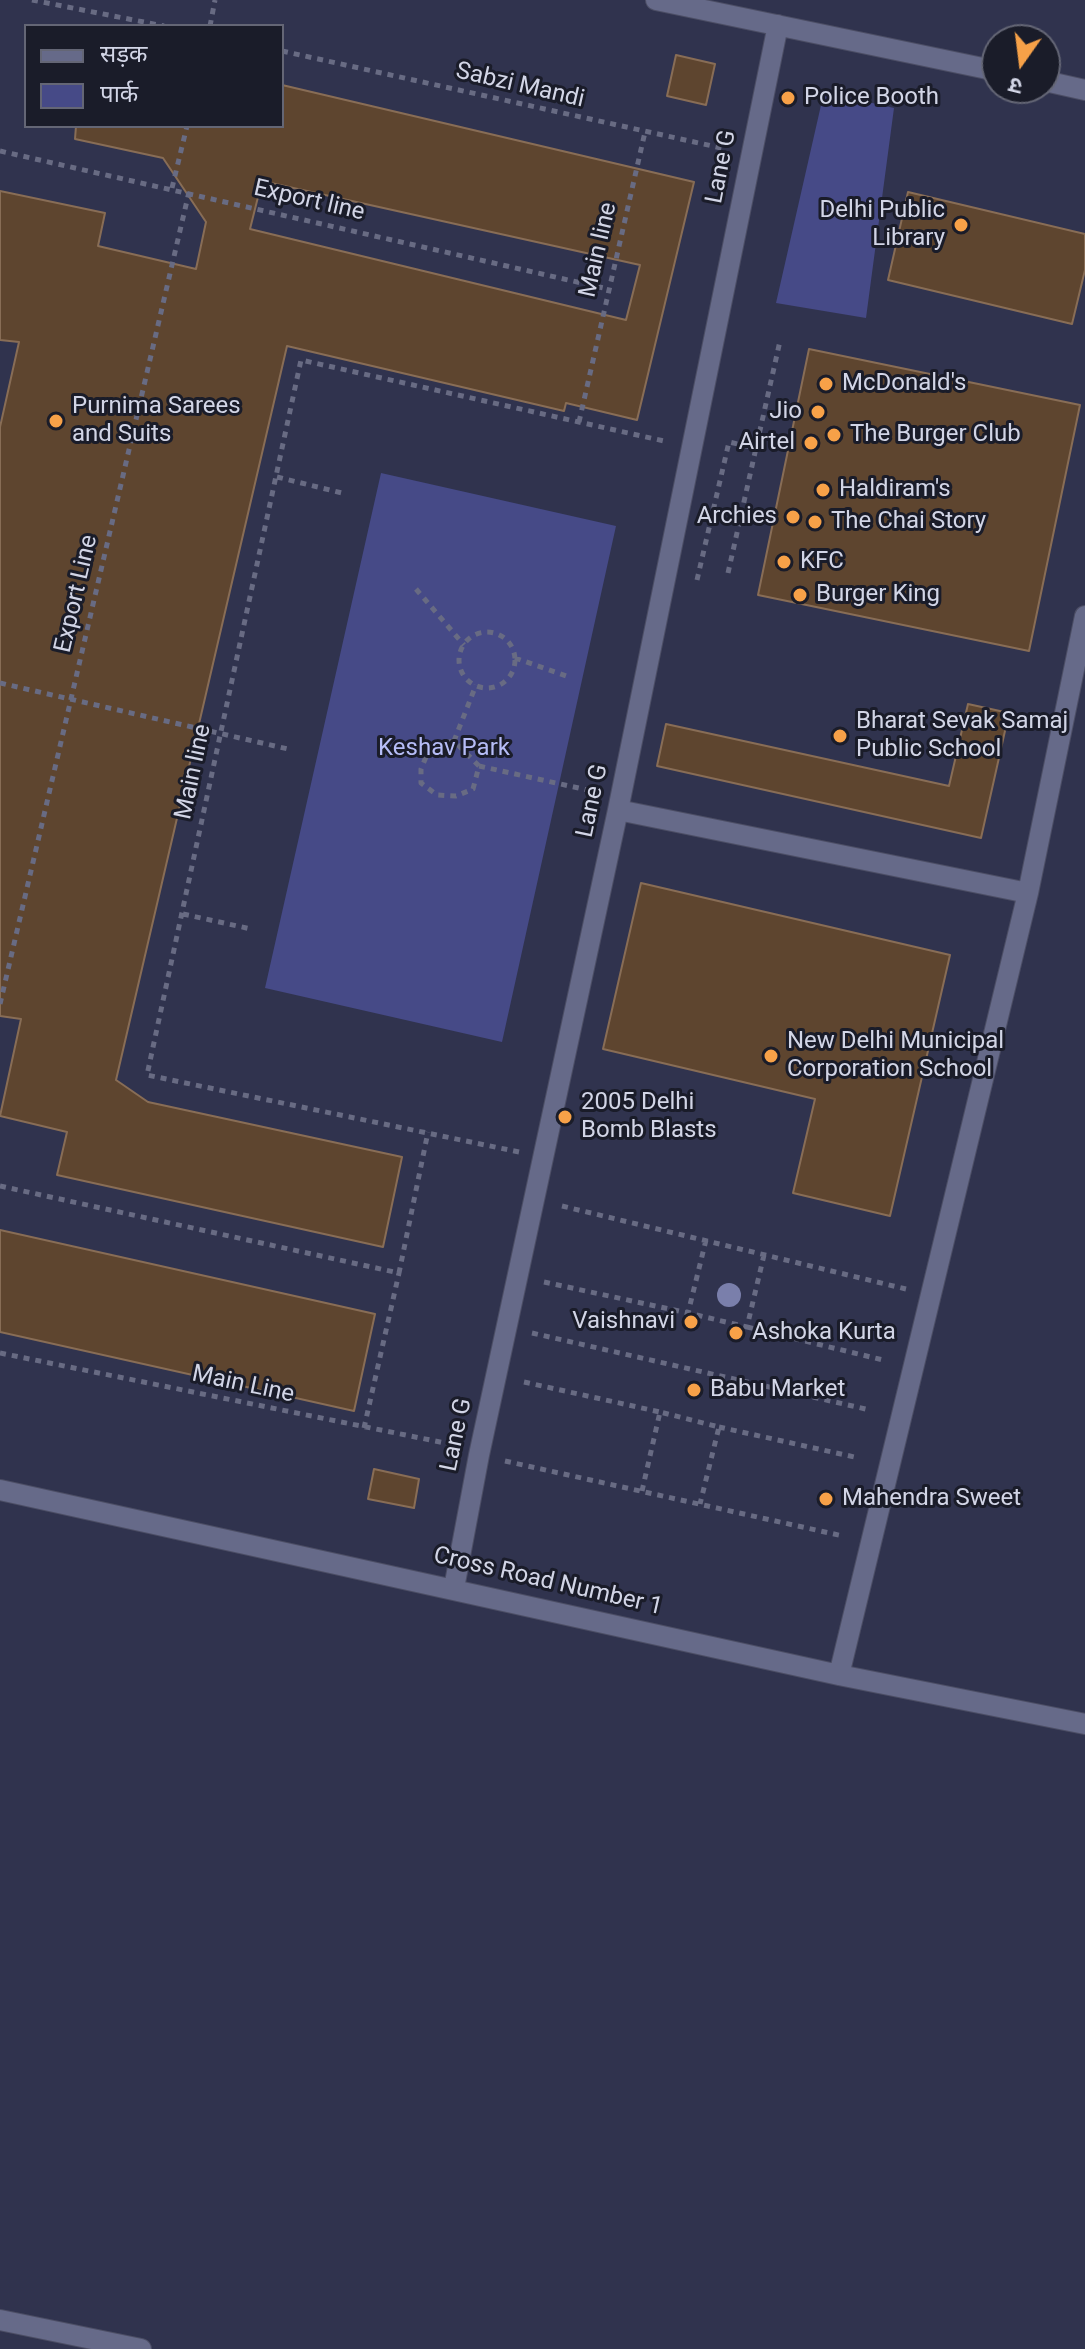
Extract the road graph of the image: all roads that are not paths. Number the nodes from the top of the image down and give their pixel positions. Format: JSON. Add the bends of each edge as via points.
{"nodes":[{"id":1,"x":657,"y":0,"type":"edge"},
{"id":2,"x":778,"y":25,"type":"junction"},
{"id":3,"x":981,"y":68,"type":"edge"},
{"id":4,"x":1061,"y":85,"type":"edge"},
{"id":5,"x":1085,"y":90,"type":"edge"},
{"id":6,"x":1085,"y":616,"type":"edge"},
{"id":7,"x":619,"y":804,"type":"junction"},
{"id":8,"x":1028,"y":893,"type":"junction"},
{"id":9,"x":0,"y":1490,"type":"edge"},
{"id":10,"x":454,"y":1588,"type":"junction"},
{"id":11,"x":839,"y":1675,"type":"junction"},
{"id":12,"x":1085,"y":1724,"type":"edge"},
{"id":13,"x":0,"y":2320,"type":"edge"},
{"id":14,"x":141,"y":2349,"type":"edge"}],
"edges":[{"from":1,"to":2,"type":"street"},
{"from":2,"to":3,"type":"street"},
{"from":2,"to":7,"type":"street","name":"Lane G"},
{"from":4,"to":5,"type":"street"},
{"from":6,"to":8,"type":"street"},
{"from":7,"to":8,"type":"street"},
{"from":7,"to":10,"type":"street","name":"Lane G"},
{"from":8,"to":11,"type":"street"},
{"from":9,"to":10,"type":"street","name":"Cross Road Number 1"},
{"from":10,"to":11,"type":"street","name":"Cross Road Number 1"},
{"from":11,"to":12,"type":"street","name":"Cross Road Number 1"},
{"from":13,"to":14,"type":"street"}]}
